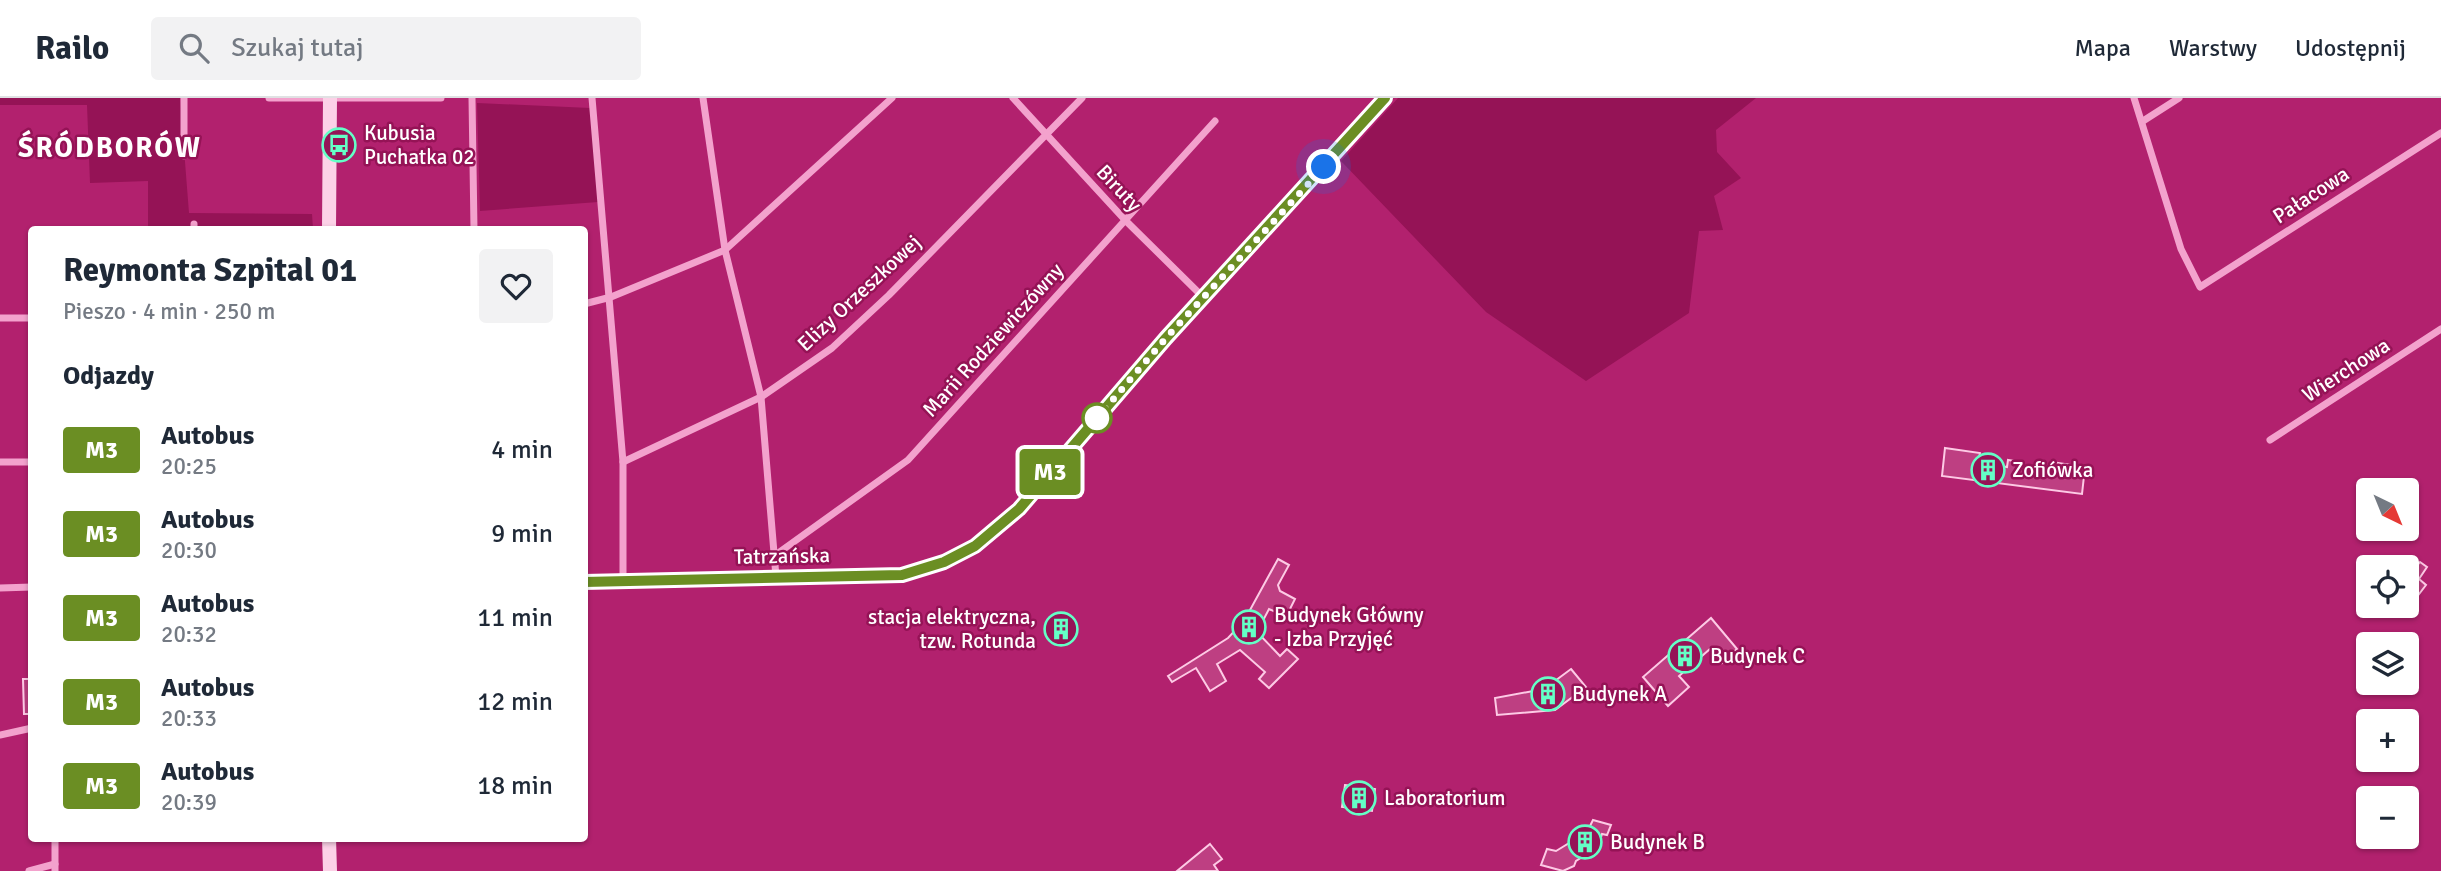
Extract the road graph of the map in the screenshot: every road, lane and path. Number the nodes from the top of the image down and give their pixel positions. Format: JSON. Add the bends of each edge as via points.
{"nodes":[{"id":1,"x":184,"y":98,"type":"edge"},
{"id":2,"x":269,"y":98,"type":"edge"},
{"id":3,"x":441,"y":98,"type":"edge"},
{"id":4,"x":471,"y":98,"type":"edge"},
{"id":5,"x":592,"y":98,"type":"edge"},
{"id":6,"x":704,"y":98,"type":"edge"},
{"id":7,"x":892,"y":98,"type":"edge"},
{"id":8,"x":1013,"y":98,"type":"edge"},
{"id":9,"x":1082,"y":98,"type":"edge"},
{"id":10,"x":1385,"y":98,"type":"edge"},
{"id":11,"x":2134,"y":98,"type":"edge"},
{"id":12,"x":2179,"y":98,"type":"edge"},
{"id":13,"x":330,"y":99,"type":"edge"},
{"id":14,"x":359,"y":99,"type":"edge"},
{"id":15,"x":1215,"y":121,"type":"dead end"},
{"id":16,"x":2143,"y":121,"type":"junction"},
{"id":17,"x":2441,"y":132,"type":"edge"},
{"id":18,"x":1045,"y":134,"type":"junction"},
{"id":19,"x":184,"y":156,"type":"dead end"},
{"id":20,"x":1125,"y":220,"type":"junction"},
{"id":21,"x":329,"y":226,"type":"edge"},
{"id":22,"x":474,"y":226,"type":"edge"},
{"id":23,"x":725,"y":250,"type":"junction"},
{"id":24,"x":611,"y":297,"type":"junction"},
{"id":25,"x":1203,"y":298,"type":"junction"},
{"id":26,"x":588,"y":303,"type":"edge"},
{"id":27,"x":0,"y":318,"type":"edge"},
{"id":28,"x":28,"y":318,"type":"edge"},
{"id":29,"x":2441,"y":329,"type":"edge"},
{"id":30,"x":761,"y":397,"type":"junction"},
{"id":31,"x":2270,"y":440,"type":"dead end"},
{"id":32,"x":28,"y":461,"type":"edge"},
{"id":33,"x":0,"y":462,"type":"edge"},
{"id":34,"x":623,"y":462,"type":"junction"},
{"id":35,"x":774,"y":556,"type":"junction"},
{"id":36,"x":776,"y":577,"type":"junction"},
{"id":37,"x":588,"y":582,"type":"edge"},
{"id":38,"x":624,"y":582,"type":"junction"},
{"id":39,"x":28,"y":587,"type":"edge"},
{"id":40,"x":0,"y":588,"type":"edge"},
{"id":41,"x":28,"y":729,"type":"edge"},
{"id":42,"x":0,"y":735,"type":"edge"},
{"id":43,"x":55,"y":842,"type":"edge"},
{"id":44,"x":329,"y":842,"type":"edge"},
{"id":45,"x":55,"y":867,"type":"edge"},
{"id":46,"x":29,"y":871,"type":"edge"},
{"id":47,"x":330,"y":871,"type":"edge"}],
"edges":[{"from":1,"to":19,"type":"street"},
{"from":2,"to":13,"type":"street"},
{"from":3,"to":14,"type":"street"},
{"from":4,"to":22,"type":"street"},
{"from":5,"to":24,"type":"street"},
{"from":6,"to":23,"type":"street"},
{"from":7,"to":23,"type":"street"},
{"from":8,"to":18,"type":"street","name":"Biruty"},
{"from":9,"to":18,"type":"street","name":"Elizy Orzeszkowej"},
{"from":10,"to":25,"type":"street","name":"Tatrzańska"},
{"from":11,"to":16,"type":"street"},
{"from":12,"to":16,"type":"street"},
{"from":13,"to":14,"type":"street"},
{"from":13,"to":21,"type":"street"},
{"from":15,"to":20,"type":"street","name":"Marii Rodziewiczówny"},
{"from":16,"to":17,"type":"street","name":"Pałacowa","via":[[2181,249],[2200,287]]},
{"from":18,"to":20,"type":"street","name":"Biruty"},
{"from":18,"to":30,"type":"street","name":"Elizy Orzeszkowej","via":[[861,322]]},
{"from":20,"to":25,"type":"street","name":"Biruty"},
{"from":20,"to":35,"type":"street","name":"Marii Rodziewiczówny","via":[[908,460]]},
{"from":23,"to":24,"type":"street"},
{"from":23,"to":30,"type":"street"},
{"from":24,"to":26,"type":"street"},
{"from":24,"to":34,"type":"street"},
{"from":25,"to":36,"type":"street","name":"Tatrzańska","via":[[1019,509],[975,546],[902,575]]},
{"from":27,"to":28,"type":"street"},
{"from":29,"to":31,"type":"street","name":"Wierchowa"},
{"from":30,"to":34,"type":"street","name":"Elizy Orzeszkowej"},
{"from":30,"to":35,"type":"street"},
{"from":32,"to":33,"type":"street"},
{"from":34,"to":38,"type":"street"},
{"from":35,"to":36,"type":"street"},
{"from":36,"to":38,"type":"street","name":"Tatrzańska"},
{"from":37,"to":38,"type":"street","name":"Tatrzańska"},
{"from":39,"to":40,"type":"street"},
{"from":41,"to":42,"type":"street"},
{"from":43,"to":45,"type":"street"},
{"from":44,"to":47,"type":"street"},
{"from":45,"to":46,"type":"street"}]}
